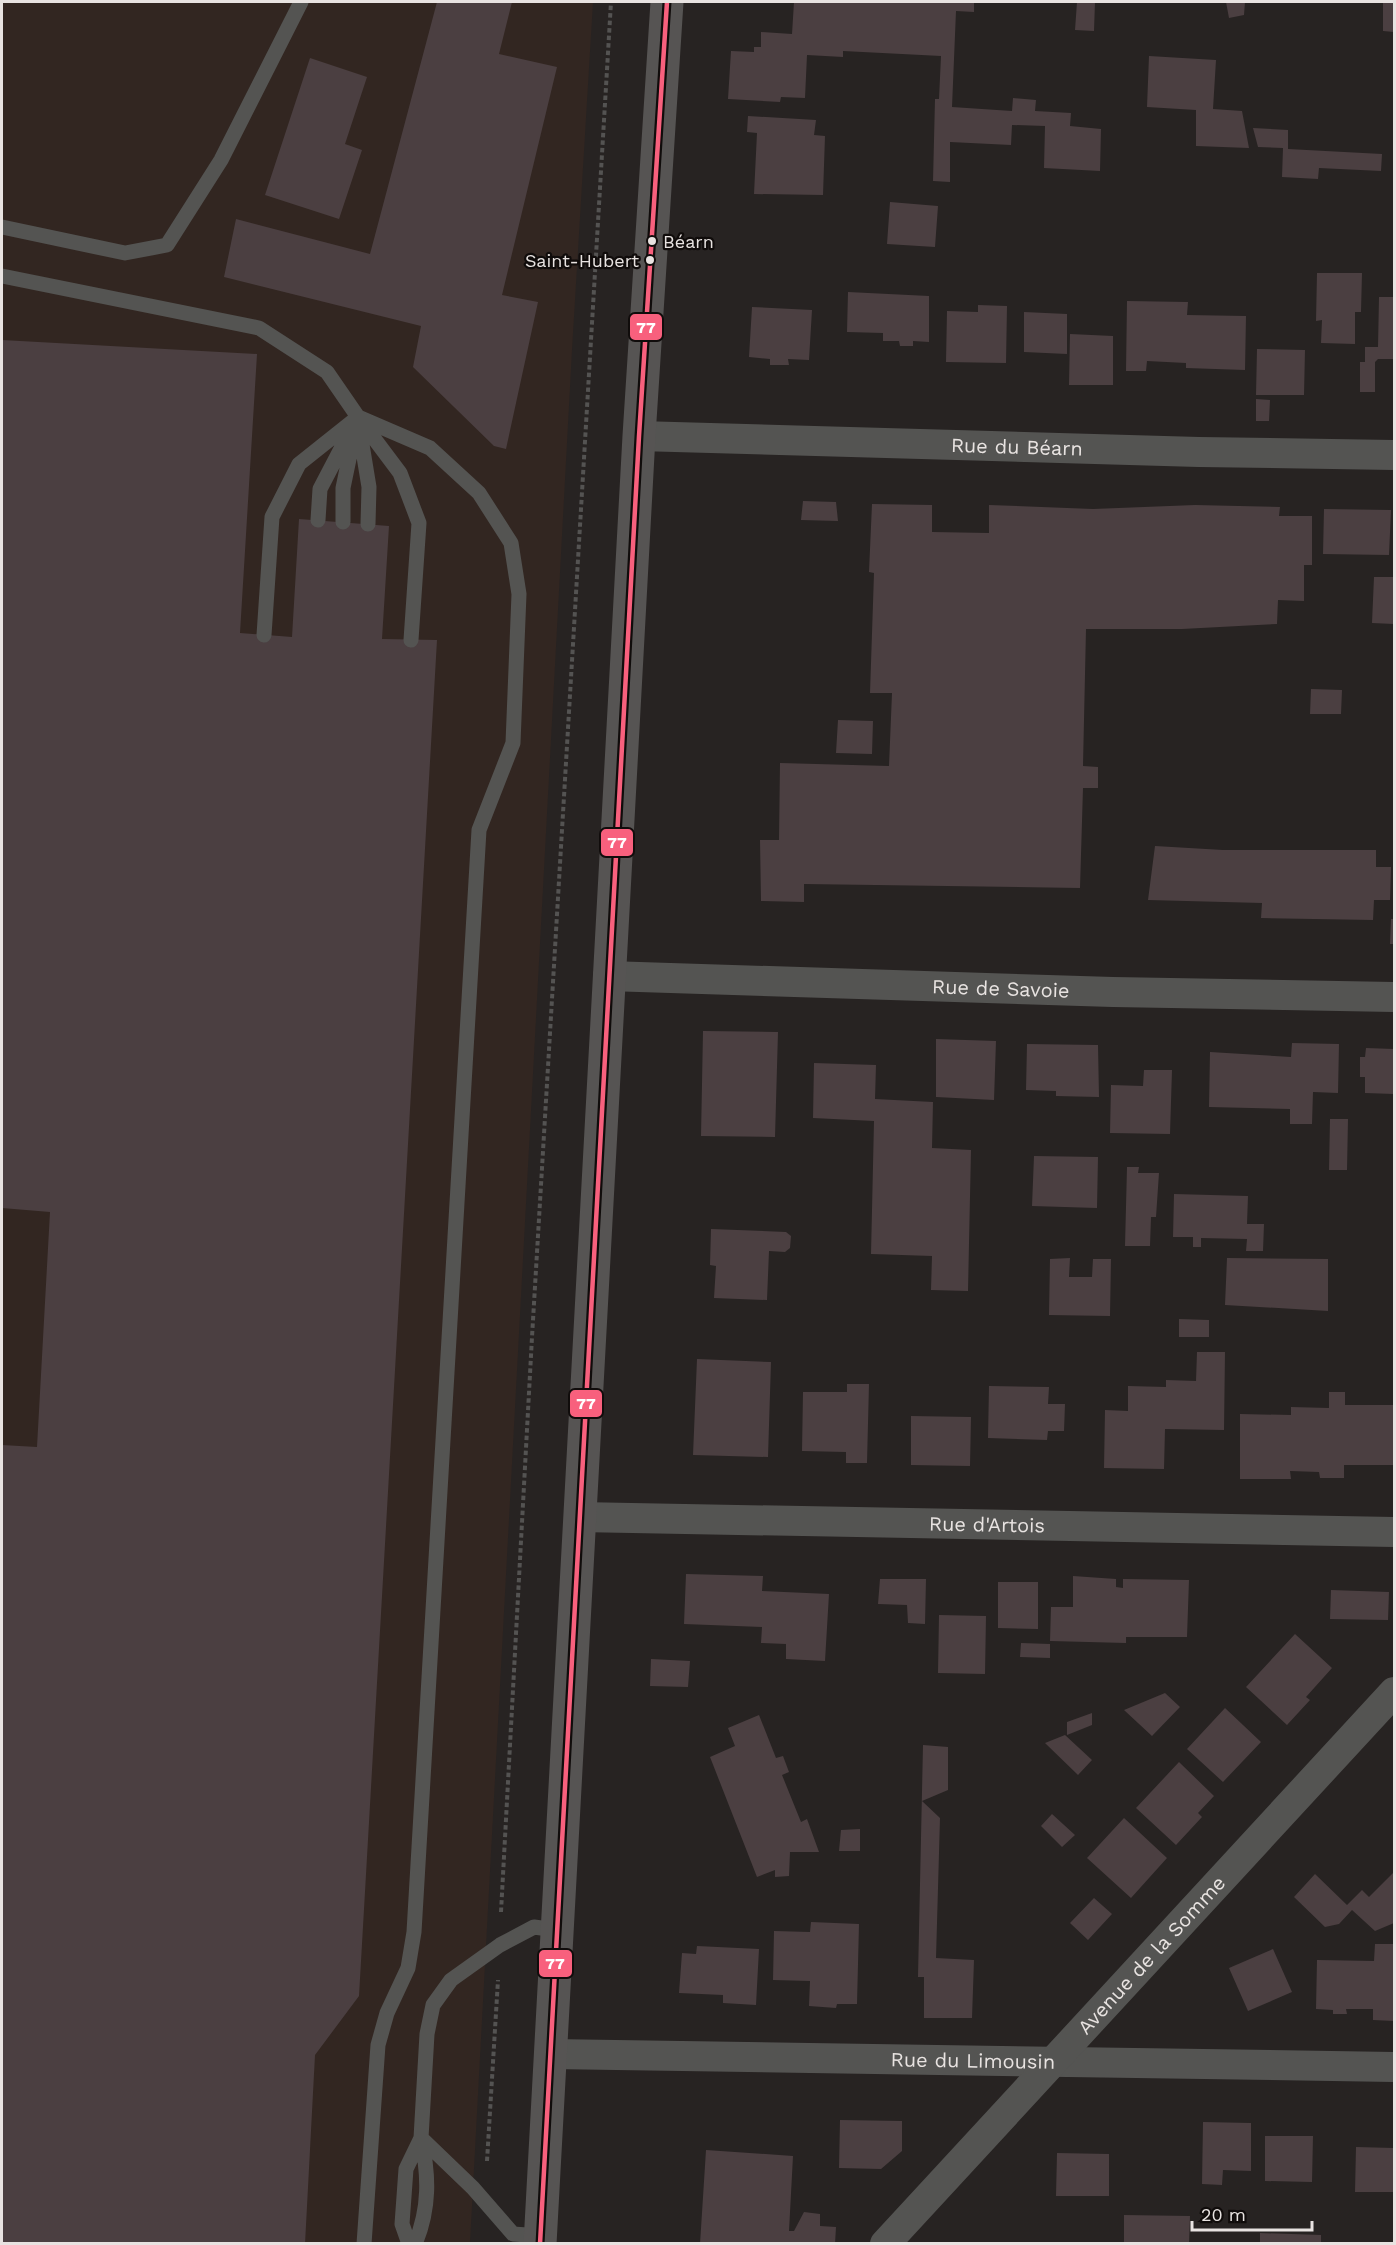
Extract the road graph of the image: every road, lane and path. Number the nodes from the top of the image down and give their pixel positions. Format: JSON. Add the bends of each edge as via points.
{"nodes":[{"id":1,"x":301,"y":2,"type":"edge"},
{"id":2,"x":611,"y":2,"type":"edge"},
{"id":3,"x":667,"y":2,"type":"edge"},
{"id":4,"x":2,"y":227,"type":"edge"},
{"id":5,"x":2,"y":276,"type":"edge"},
{"id":6,"x":358,"y":417,"type":"junction"},
{"id":7,"x":639,"y":436,"type":"junction"},
{"id":8,"x":1395,"y":454,"type":"edge"},
{"id":9,"x":318,"y":520,"type":"dead end"},
{"id":10,"x":343,"y":522,"type":"dead end"},
{"id":11,"x":368,"y":524,"type":"dead end"},
{"id":12,"x":264,"y":635,"type":"dead end"},
{"id":13,"x":411,"y":640,"type":"dead end"},
{"id":14,"x":608,"y":976,"type":"junction"},
{"id":15,"x":1395,"y":997,"type":"edge"},
{"id":16,"x":579,"y":1517,"type":"junction"},
{"id":17,"x":1395,"y":1532,"type":"edge"},
{"id":18,"x":1395,"y":1692,"type":"edge"},
{"id":19,"x":501,"y":1917,"type":"dead end"},
{"id":20,"x":556,"y":1929,"type":"junction"},
{"id":21,"x":498,"y":1976,"type":"dead end"},
{"id":22,"x":550,"y":2054,"type":"junction"},
{"id":23,"x":1053,"y":2060,"type":"junction"},
{"id":24,"x":1395,"y":2067,"type":"edge"},
{"id":25,"x":421,"y":2138,"type":"junction"},
{"id":26,"x":484,"y":2200,"type":"junction"},
{"id":27,"x":541,"y":2240,"type":"edge"},
{"id":28,"x":364,"y":2244,"type":"edge"},
{"id":29,"x":409,"y":2244,"type":"edge"},
{"id":30,"x":415,"y":2244,"type":"edge"},
{"id":31,"x":885,"y":2244,"type":"edge"}],
"edges":[{"from":1,"to":4,"type":"lane","via":[[221,160],[167,245],[125,253]]},
{"from":2,"to":19,"type":"path"},
{"from":3,"to":7,"type":"main road"},
{"from":5,"to":6,"type":"lane","via":[[259,328],[327,372]]},
{"from":6,"to":9,"type":"lane","via":[[320,489]]},
{"from":6,"to":10,"type":"lane","via":[[343,488]]},
{"from":6,"to":11,"type":"lane","via":[[369,488]]},
{"from":6,"to":12,"type":"lane","via":[[299,464],[272,517]]},
{"from":6,"to":13,"type":"lane","via":[[400,472],[419,523]]},
{"from":6,"to":28,"type":"lane","via":[[430,448],[479,493],[511,543],[519,594],[513,743],[479,830],[414,1932],[408,1968],[387,2013],[378,2045]]},
{"from":7,"to":8,"type":"street","name":"Rue du Béarn"},
{"from":7,"to":14,"type":"main road"},
{"from":14,"to":15,"type":"street","name":"Rue de Savoie"},
{"from":14,"to":16,"type":"main road"},
{"from":16,"to":17,"type":"street","name":"Rue d'Artois"},
{"from":16,"to":20,"type":"main road"},
{"from":18,"to":23,"type":"street","name":"Avenue de la Somme"},
{"from":20,"to":22,"type":"main road"},
{"from":20,"to":25,"type":"lane","via":[[534,1927],[500,1945],[451,1980],[433,2005],[427,2034]]},
{"from":21,"to":26,"type":"path"},
{"from":22,"to":23,"type":"street","name":"Rue du Limousin"},
{"from":22,"to":27,"type":"main road"},
{"from":23,"to":24,"type":"street","name":"Rue du Limousin"},
{"from":23,"to":31,"type":"street","name":"Avenue de la Somme"},
{"from":25,"to":26,"type":"lane"},
{"from":25,"to":29,"type":"lane","via":[[406,2169],[402,2224]]},
{"from":25,"to":30,"type":"lane","via":[[428,2182],[425,2221]]},
{"from":26,"to":27,"type":"lane","via":[[513,2234]]}]}
